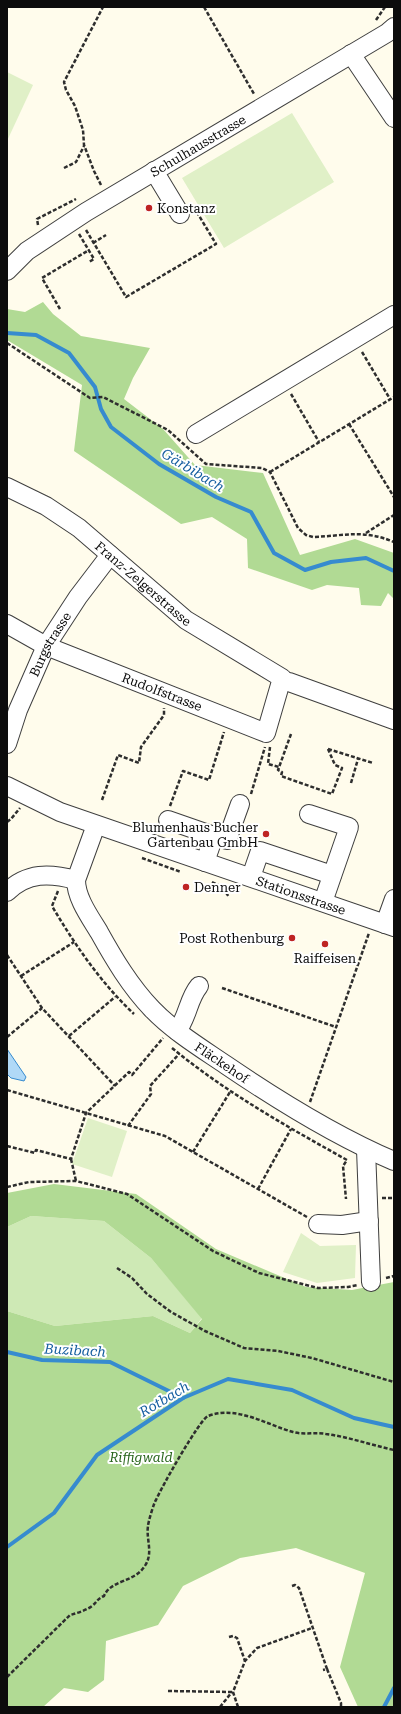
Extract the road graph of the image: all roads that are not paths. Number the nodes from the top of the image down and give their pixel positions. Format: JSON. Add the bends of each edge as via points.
{"nodes":[{"id":1,"x":394,"y":27,"type":"edge"},
{"id":2,"x":351,"y":54,"type":"junction"},
{"id":3,"x":394,"y":118,"type":"edge"},
{"id":4,"x":154,"y":171,"type":"junction"},
{"id":5,"x":186,"y":208,"type":"road end"},
{"id":6,"x":7,"y":270,"type":"edge"},
{"id":7,"x":394,"y":315,"type":"edge"},
{"id":8,"x":196,"y":434,"type":"dead end"},
{"id":9,"x":7,"y":487,"type":"edge"},
{"id":10,"x":110,"y":554,"type":"junction"},
{"id":11,"x":7,"y":624,"type":"edge"},
{"id":12,"x":46,"y":646,"type":"junction"},
{"id":13,"x":286,"y":680,"type":"junction"},
{"id":14,"x":394,"y":720,"type":"edge"},
{"id":15,"x":7,"y":744,"type":"edge"},
{"id":16,"x":7,"y":786,"type":"edge"},
{"id":17,"x":240,"y":804,"type":"dead end"},
{"id":18,"x":309,"y":814,"type":"dead end"},
{"id":19,"x":168,"y":820,"type":"road end"},
{"id":20,"x":96,"y":824,"type":"junction"},
{"id":21,"x":214,"y":836,"type":"junction"},
{"id":22,"x":205,"y":862,"type":"junction"},
{"id":23,"x":332,"y":876,"type":"junction"},
{"id":24,"x":251,"y":877,"type":"junction"},
{"id":25,"x":68,"y":882,"type":"junction"},
{"id":26,"x":7,"y":892,"type":"edge"},
{"id":27,"x":394,"y":899,"type":"edge"},
{"id":28,"x":323,"y":902,"type":"junction"},
{"id":29,"x":390,"y":925,"type":"edge"},
{"id":30,"x":199,"y":986,"type":"dead end"},
{"id":31,"x":170,"y":1037,"type":"junction"},
{"id":32,"x":366,"y":1149,"type":"junction"},
{"id":33,"x":394,"y":1160,"type":"edge"},
{"id":34,"x":369,"y":1221,"type":"junction"},
{"id":35,"x":318,"y":1224,"type":"road end"},
{"id":36,"x":371,"y":1282,"type":"road end"}],
"edges":[{"from":1,"to":2,"type":"street","name":"Schulhausstrasse"},
{"from":2,"to":3,"type":"street"},
{"from":2,"to":4,"type":"street","name":"Schulhausstrasse"},
{"from":4,"to":5,"type":"street"},
{"from":4,"to":6,"type":"street","name":"Schulhausstrasse","via":[[27,251]]},
{"from":7,"to":8,"type":"street"},
{"from":9,"to":10,"type":"street","name":"Franz-Zelgerstrasse","via":[[46,506],[79,528]]},
{"from":10,"to":12,"type":"street","name":"Burgstrasse"},
{"from":10,"to":13,"type":"street","name":"Franz-Zelgerstrasse","via":[[186,620]]},
{"from":11,"to":12,"type":"street","name":"Rudolfstrasse"},
{"from":12,"to":13,"type":"street","name":"Rudolfstrasse","via":[[266,733]]},
{"from":12,"to":15,"type":"street","name":"Burgstrasse","via":[[18,710]]},
{"from":13,"to":14,"type":"street","name":"Franz-Zelgerstrasse"},
{"from":16,"to":20,"type":"street","name":"Stationsstrasse","via":[[60,812]]},
{"from":17,"to":21,"type":"street","via":[[227,840]]},
{"from":18,"to":23,"type":"street","via":[[349,827]]},
{"from":19,"to":21,"type":"street"},
{"from":20,"to":22,"type":"street","name":"Stationsstrasse"},
{"from":20,"to":25,"type":"street"},
{"from":21,"to":22,"type":"street"},
{"from":22,"to":24,"type":"street","name":"Stationsstrasse"},
{"from":23,"to":24,"type":"street","via":[[260,851]]},
{"from":23,"to":28,"type":"street"},
{"from":24,"to":28,"type":"street","name":"Stationsstrasse"},
{"from":25,"to":26,"type":"street","via":[[53,875],[37,875]]},
{"from":25,"to":31,"type":"street","name":"Fläckehof","via":[[79,894],[123,973],[153,1010]]},
{"from":27,"to":29,"type":"street"},
{"from":28,"to":29,"type":"street","name":"Stationsstrasse"},
{"from":30,"to":31,"type":"street","via":[[192,996],[182,1025]]},
{"from":31,"to":32,"type":"street","name":"Fläckehof"},
{"from":32,"to":33,"type":"street","name":"Fläckehof"},
{"from":32,"to":34,"type":"street"},
{"from":34,"to":35,"type":"street","via":[[342,1225]]},
{"from":34,"to":36,"type":"street"}]}
